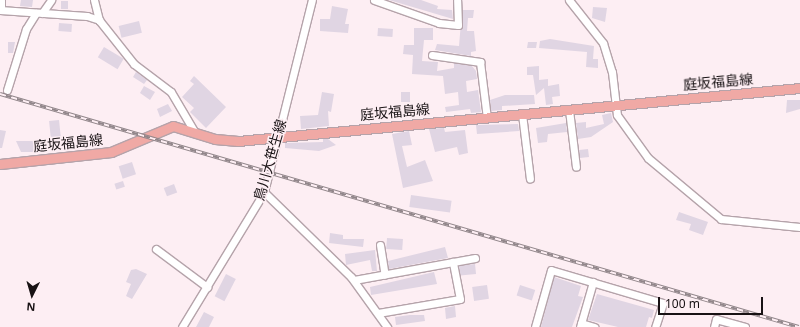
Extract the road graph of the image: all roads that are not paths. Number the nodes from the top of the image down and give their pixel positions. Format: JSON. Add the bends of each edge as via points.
{"nodes":[{"id":1,"x":2,"y":0,"type":"edge"},
{"id":2,"x":51,"y":0,"type":"edge"},
{"id":3,"x":94,"y":0,"type":"edge"},
{"id":4,"x":312,"y":0,"type":"edge"},
{"id":5,"x":374,"y":0,"type":"edge"},
{"id":6,"x":457,"y":0,"type":"edge"},
{"id":7,"x":569,"y":0,"type":"edge"},
{"id":8,"x":0,"y":10,"type":"edge"},
{"id":9,"x":39,"y":13,"type":"junction"},
{"id":10,"x":99,"y":20,"type":"junction"},
{"id":11,"x":432,"y":56,"type":"dead end"},
{"id":12,"x":800,"y":88,"type":"edge"},
{"id":13,"x":7,"y":90,"type":"dead end"},
{"id":14,"x":615,"y":105,"type":"junction"},
{"id":15,"x":569,"y":110,"type":"junction"},
{"id":16,"x":522,"y":114,"type":"junction"},
{"id":17,"x":487,"y":118,"type":"junction"},
{"id":18,"x":194,"y":131,"type":"junction"},
{"id":19,"x":279,"y":137,"type":"junction"},
{"id":20,"x":0,"y":164,"type":"edge"},
{"id":21,"x":576,"y":167,"type":"dead end"},
{"id":22,"x":530,"y":179,"type":"dead end"},
{"id":23,"x":264,"y":192,"type":"junction"},
{"id":24,"x":800,"y":227,"type":"edge"},
{"id":25,"x":380,"y":245,"type":"dead end"},
{"id":26,"x":156,"y":249,"type":"dead end"},
{"id":27,"x":475,"y":258,"type":"dead end"},
{"id":28,"x":453,"y":262,"type":"junction"},
{"id":29,"x":385,"y":275,"type":"junction"},
{"id":30,"x":354,"y":280,"type":"junction"},
{"id":31,"x":593,"y":282,"type":"junction"},
{"id":32,"x":207,"y":287,"type":"junction"},
{"id":33,"x":378,"y":313,"type":"junction"},
{"id":34,"x":580,"y":325,"type":"edge"},
{"id":35,"x":182,"y":327,"type":"edge"},
{"id":36,"x":387,"y":327,"type":"edge"},
{"id":37,"x":535,"y":327,"type":"edge"},
{"id":38,"x":594,"y":327,"type":"edge"},
{"id":39,"x":655,"y":327,"type":"edge"},
{"id":40,"x":714,"y":327,"type":"edge"},
{"id":41,"x":745,"y":327,"type":"edge"}],
"edges":[{"from":1,"to":8,"type":"street"},
{"from":2,"to":9,"type":"street"},
{"from":3,"to":10,"type":"street"},
{"from":4,"to":19,"type":"street","name":"鳥川大笹生線"},
{"from":5,"to":6,"type":"street","via":[[439,23],[458,25]]},
{"from":7,"to":14,"type":"street","via":[[592,27],[609,57]]},
{"from":8,"to":9,"type":"street"},
{"from":9,"to":10,"type":"street","via":[[87,16]]},
{"from":9,"to":13,"type":"street","via":[[26,29]]},
{"from":10,"to":18,"type":"street","via":[[134,64],[171,92]]},
{"from":11,"to":17,"type":"street","via":[[480,62]]},
{"from":12,"to":14,"type":"main road","name":"庭坂福島線"},
{"from":14,"to":15,"type":"main road","name":"庭坂福島線"},
{"from":14,"to":24,"type":"street","via":[[620,121],[648,158],[721,219]]},
{"from":15,"to":16,"type":"main road","name":"庭坂福島線"},
{"from":15,"to":21,"type":"street"},
{"from":16,"to":17,"type":"main road","name":"庭坂福島線"},
{"from":16,"to":22,"type":"street"},
{"from":17,"to":19,"type":"main road","name":"庭坂福島線"},
{"from":18,"to":19,"type":"main road","name":"庭坂福島線","via":[[225,141]]},
{"from":18,"to":20,"type":"main road","name":"庭坂福島線","via":[[173,126],[111,152]]},
{"from":19,"to":23,"type":"street","name":"鳥川大笹生線"},
{"from":23,"to":30,"type":"street"},
{"from":23,"to":32,"type":"street","name":"鳥川大笹生線"},
{"from":25,"to":29,"type":"street"},
{"from":26,"to":32,"type":"street"},
{"from":27,"to":28,"type":"street"},
{"from":28,"to":29,"type":"street"},
{"from":28,"to":33,"type":"street","via":[[460,300]]},
{"from":29,"to":30,"type":"street"},
{"from":30,"to":33,"type":"street"},
{"from":31,"to":34,"type":"street"},
{"from":31,"to":37,"type":"street","via":[[551,270]]},
{"from":31,"to":39,"type":"street","via":[[663,303]]},
{"from":32,"to":35,"type":"street","name":"鳥川大笹生線"},
{"from":33,"to":36,"type":"street"},
{"from":34,"to":38,"type":"street"},
{"from":40,"to":41,"type":"street","via":[[716,319]]}]}
